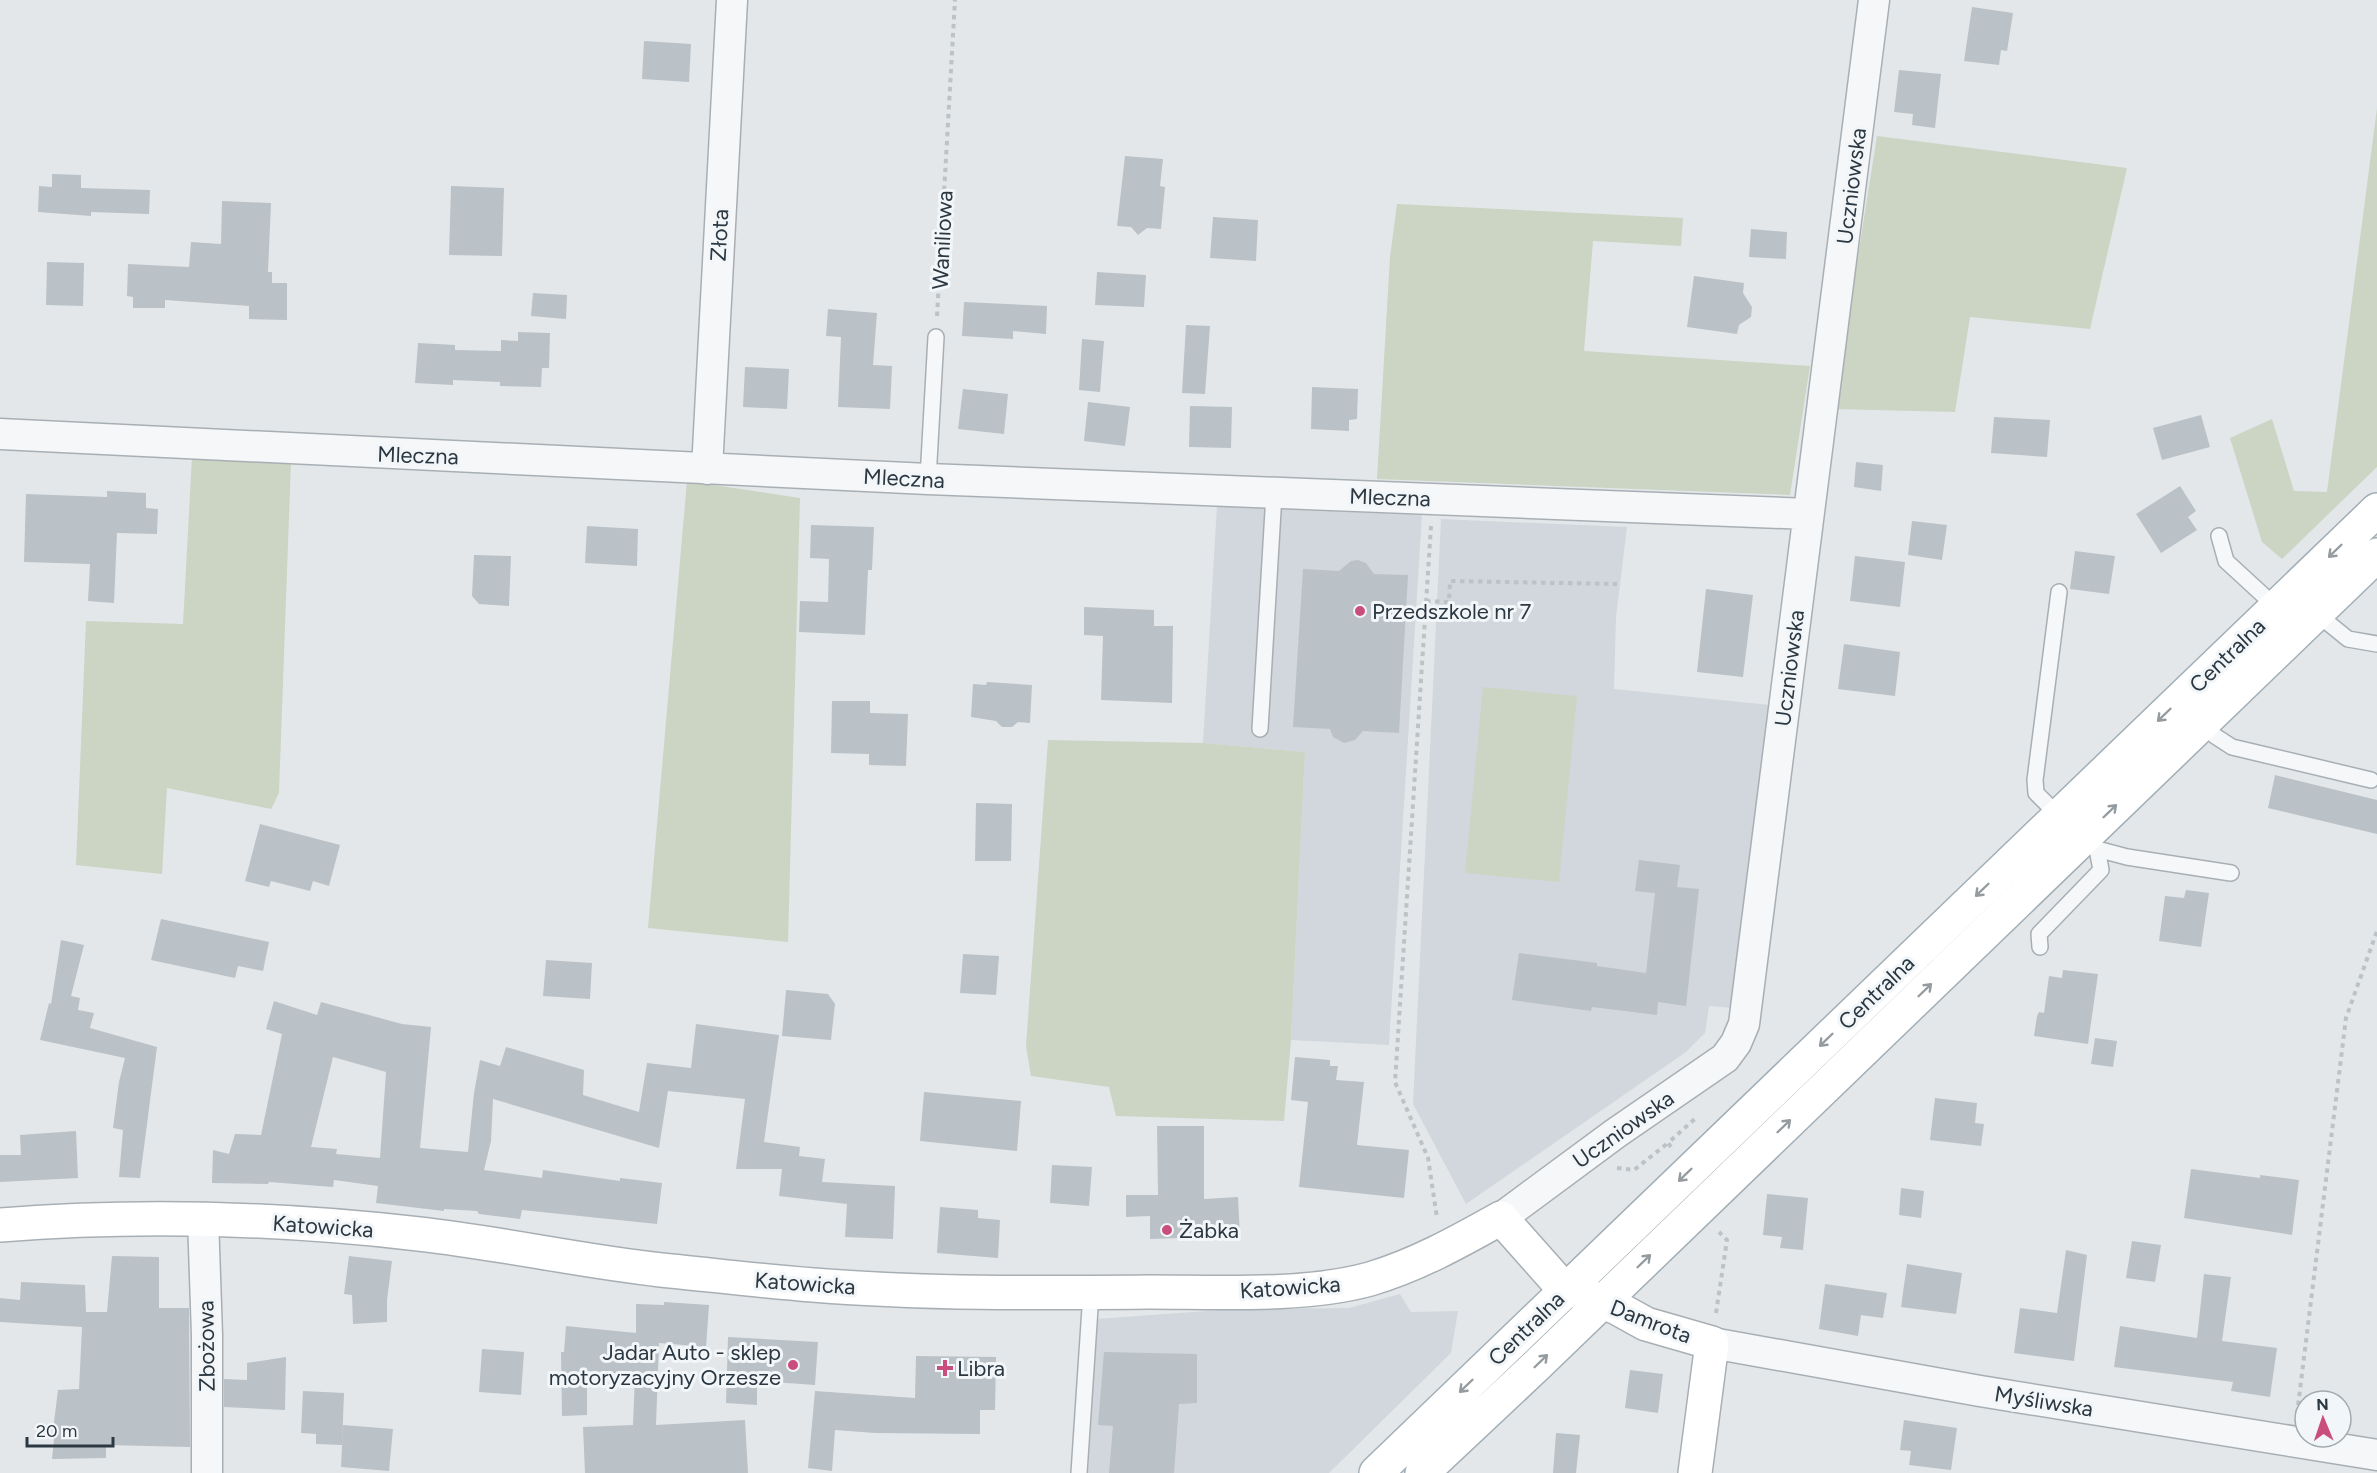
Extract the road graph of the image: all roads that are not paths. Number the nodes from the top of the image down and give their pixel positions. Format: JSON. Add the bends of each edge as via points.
{"nodes":[{"id":1,"x":732,"y":0,"type":"edge"},
{"id":2,"x":1874,"y":0,"type":"edge"},
{"id":3,"x":936,"y":338,"type":"road end"},
{"id":4,"x":0,"y":434,"type":"edge"},
{"id":5,"x":707,"y":469,"type":"junction"},
{"id":6,"x":928,"y":480,"type":"junction"},
{"id":7,"x":1274,"y":494,"type":"junction"},
{"id":8,"x":2377,"y":510,"type":"edge"},
{"id":9,"x":1808,"y":514,"type":"junction"},
{"id":10,"x":2219,"y":536,"type":"dead end"},
{"id":11,"x":2377,"y":555,"type":"edge"},
{"id":12,"x":2059,"y":592,"type":"dead end"},
{"id":13,"x":2276,"y":608,"type":"junction"},
{"id":14,"x":2316,"y":613,"type":"junction"},
{"id":15,"x":2377,"y":644,"type":"edge"},
{"id":16,"x":2203,"y":722,"type":"junction"},
{"id":17,"x":1260,"y":729,"type":"dead end"},
{"id":18,"x":2371,"y":780,"type":"dead end"},
{"id":19,"x":2059,"y":816,"type":"junction"},
{"id":20,"x":2090,"y":843,"type":"junction"},
{"id":21,"x":2231,"y":873,"type":"dead end"},
{"id":22,"x":2040,"y":947,"type":"dead end"},
{"id":23,"x":203,"y":1218,"type":"junction"},
{"id":24,"x":1501,"y":1218,"type":"junction"},
{"id":25,"x":0,"y":1225,"type":"edge"},
{"id":26,"x":1569,"y":1288,"type":"junction"},
{"id":27,"x":1091,"y":1293,"type":"junction"},
{"id":28,"x":1602,"y":1302,"type":"junction"},
{"id":29,"x":1712,"y":1343,"type":"junction"},
{"id":30,"x":2377,"y":1455,"type":"edge"},
{"id":31,"x":207,"y":1473,"type":"edge"},
{"id":32,"x":1079,"y":1473,"type":"edge"},
{"id":33,"x":1376,"y":1473,"type":"edge"},
{"id":34,"x":1422,"y":1473,"type":"edge"},
{"id":35,"x":1695,"y":1473,"type":"edge"}],
"edges":[{"from":1,"to":5,"type":"street","name":"Złota"},
{"from":2,"to":9,"type":"street","name":"Uczniowska"},
{"from":3,"to":6,"type":"lane"},
{"from":4,"to":5,"type":"street","name":"Mleczna"},
{"from":5,"to":6,"type":"street","name":"Mleczna"},
{"from":6,"to":7,"type":"street","name":"Mleczna"},
{"from":7,"to":9,"type":"street","name":"Mleczna"},
{"from":7,"to":17,"type":"lane"},
{"from":8,"to":13,"type":"main road","name":"Centralna","one_way":true},
{"from":9,"to":24,"type":"street","name":"Uczniowska","via":[[1744,1024],[1736,1043],[1725,1058]]},
{"from":10,"to":13,"type":"lane","via":[[2226,561]]},
{"from":11,"to":14,"type":"main road","name":"Centralna"},
{"from":12,"to":19,"type":"lane","via":[[2035,780],[2036,793]]},
{"from":13,"to":19,"type":"main road","name":"Centralna","one_way":true},
{"from":14,"to":15,"type":"lane","via":[[2348,639]]},
{"from":14,"to":16,"type":"main road","name":"Centralna"},
{"from":16,"to":18,"type":"lane","via":[[2232,747]]},
{"from":20,"to":16,"type":"main road","name":"Centralna","one_way":true},
{"from":19,"to":26,"type":"main road","name":"Centralna","one_way":true},
{"from":20,"to":21,"type":"lane","via":[[2127,857]]},
{"from":20,"to":22,"type":"lane","via":[[2101,870],[2039,934]]},
{"from":28,"to":20,"type":"main road","name":"Centralna","one_way":true},
{"from":23,"to":25,"type":"main road","name":"Katowicka","via":[[72,1219]]},
{"from":23,"to":27,"type":"main road","name":"Katowicka","via":[[423,1234],[656,1269],[815,1285]]},
{"from":23,"to":31,"type":"street","name":"Zbożowa"},
{"from":24,"to":26,"type":"main road","via":[[1556,1280]]},
{"from":24,"to":27,"type":"main road","name":"Katowicka","via":[[1439,1253],[1366,1280],[1257,1292]]},
{"from":26,"to":28,"type":"main road","name":"Damrota"},
{"from":26,"to":33,"type":"main road","name":"Centralna","one_way":true},
{"from":27,"to":32,"type":"lane"},
{"from":28,"to":29,"type":"main road","name":"Damrota","via":[[1646,1324]]},
{"from":34,"to":28,"type":"main road","name":"Centralna","one_way":true},
{"from":29,"to":30,"type":"street","name":"Myśliwska"},
{"from":29,"to":35,"type":"main road","name":"Damrota"}]}
